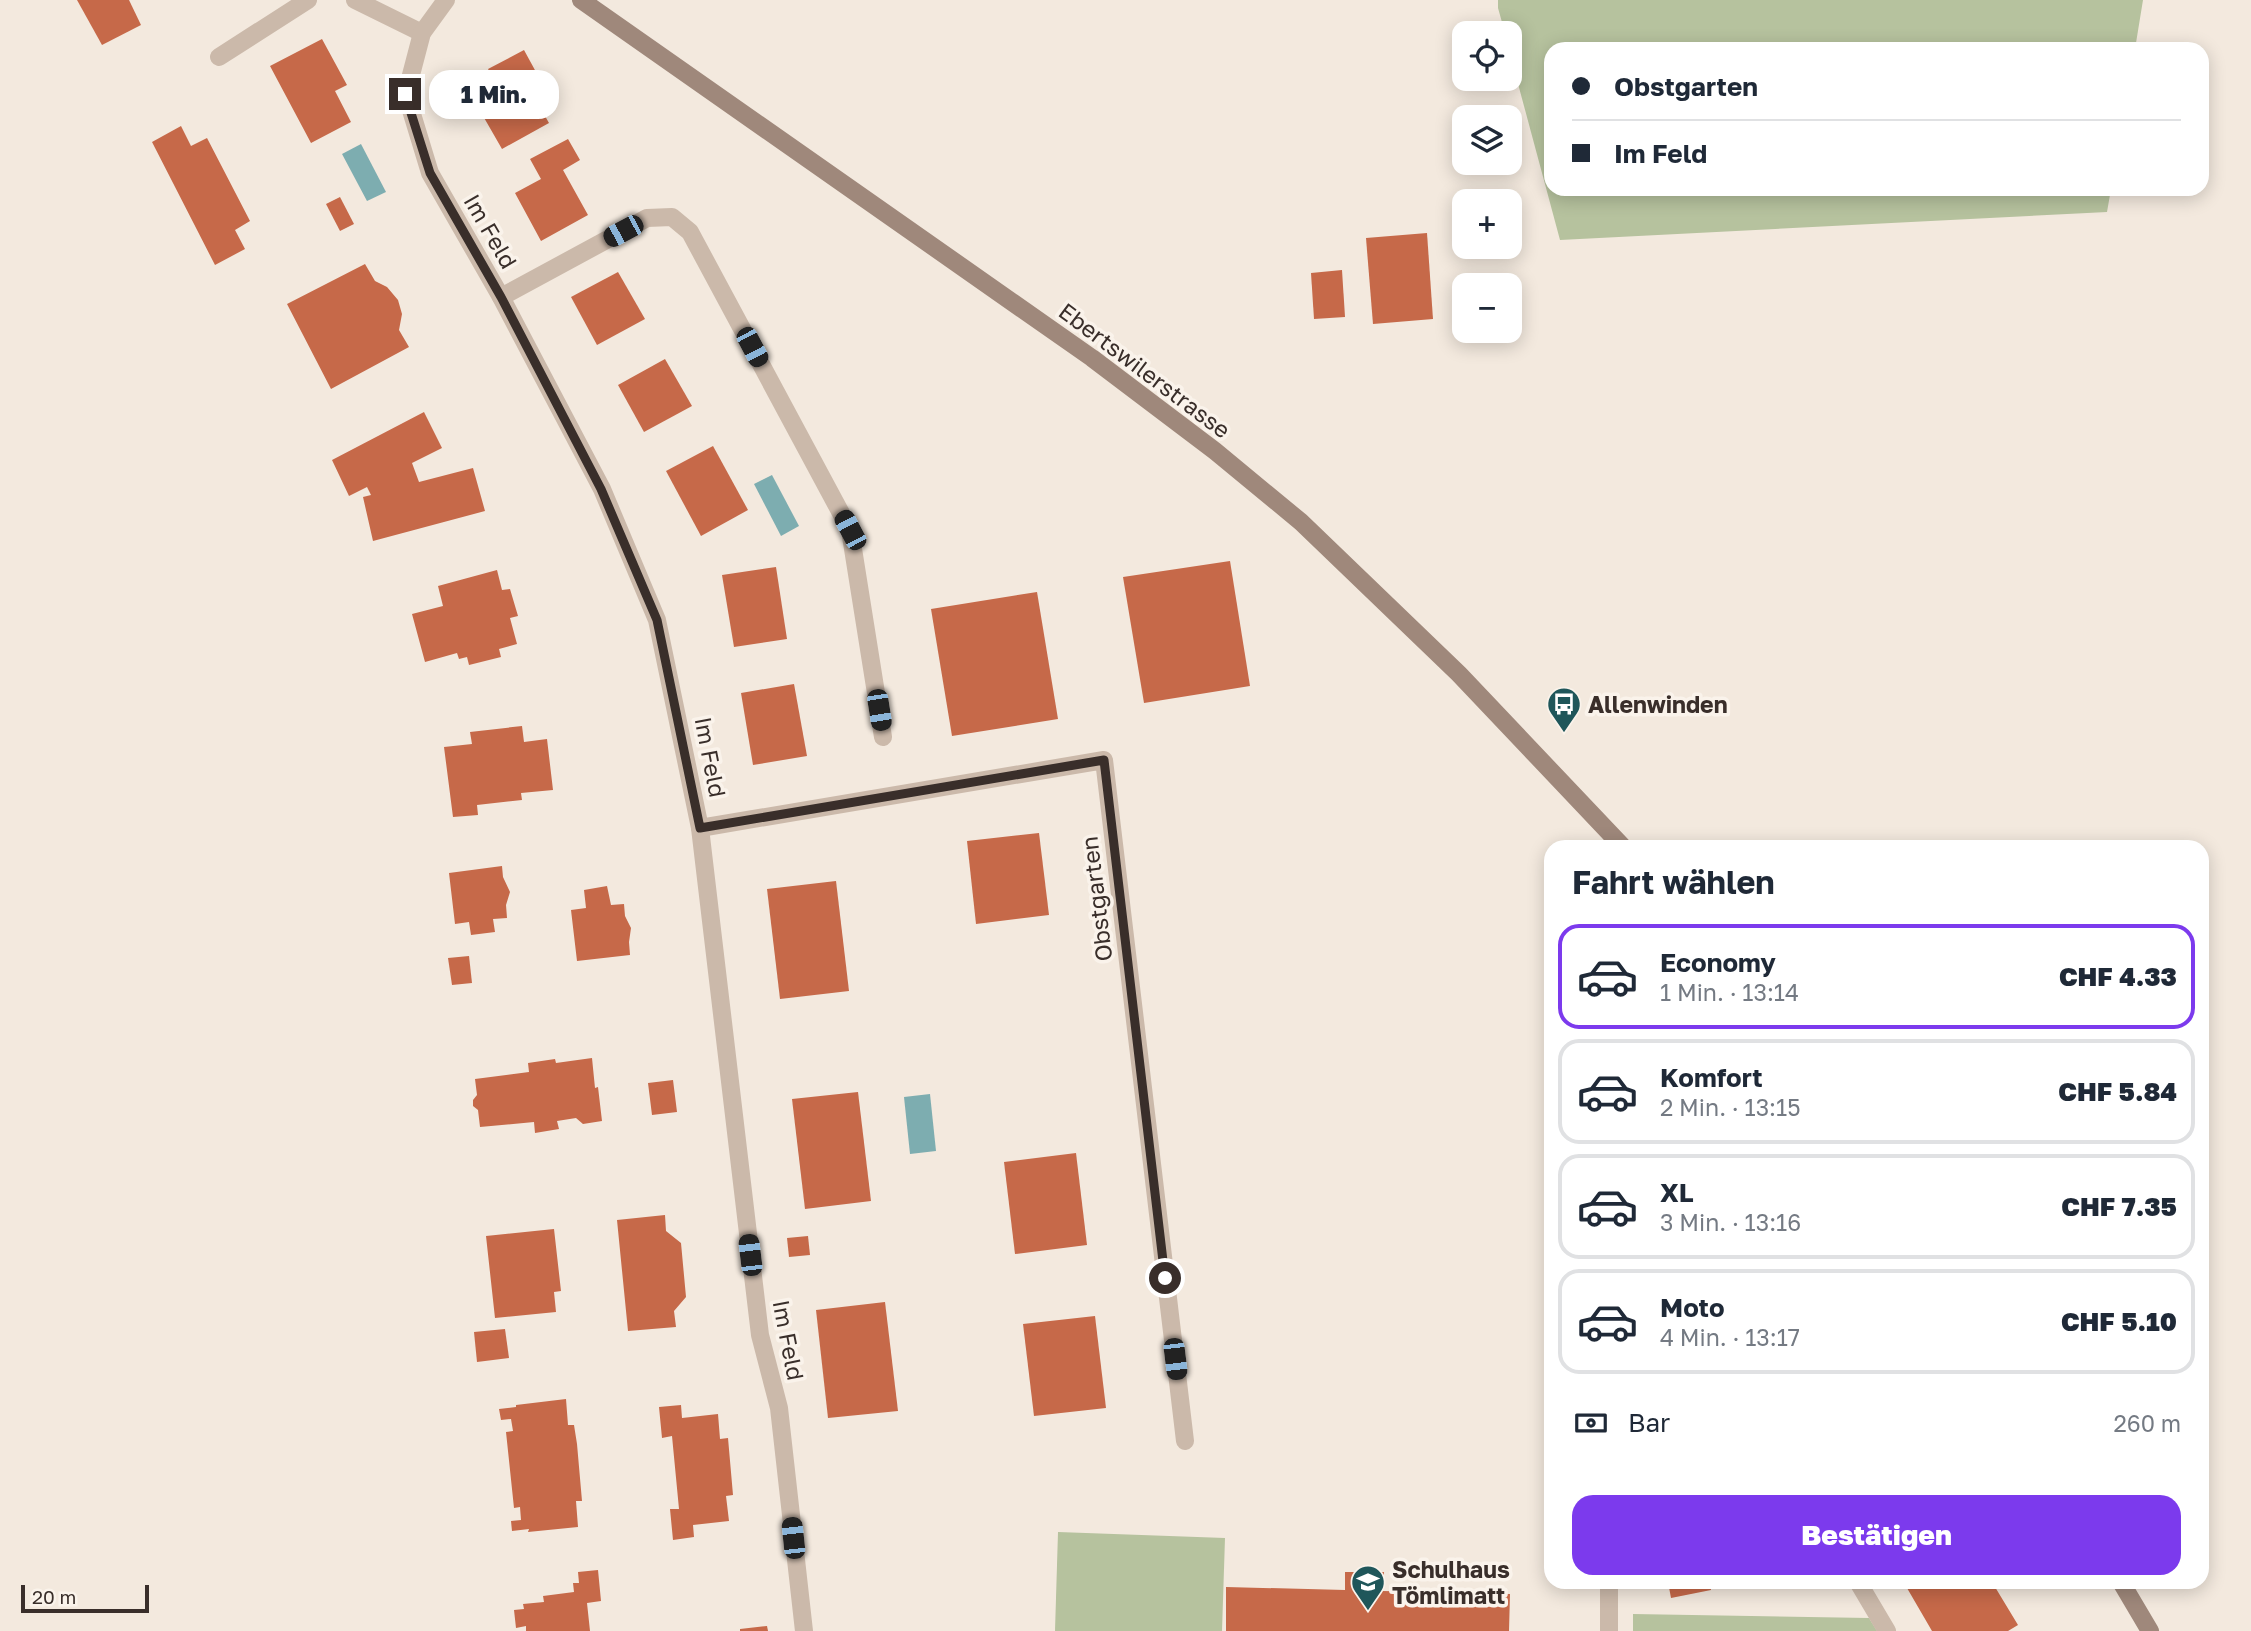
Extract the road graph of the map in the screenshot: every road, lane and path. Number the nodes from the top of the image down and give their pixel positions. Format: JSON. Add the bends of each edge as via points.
{"nodes":[{"id":1,"x":308,"y":0,"type":"edge"},
{"id":2,"x":355,"y":0,"type":"edge"},
{"id":3,"x":446,"y":0,"type":"edge"},
{"id":4,"x":581,"y":0,"type":"edge"},
{"id":5,"x":422,"y":33,"type":"junction"},
{"id":6,"x":219,"y":57,"type":"dead end"},
{"id":7,"x":501,"y":297,"type":"junction"},
{"id":8,"x":883,"y":737,"type":"dead end"},
{"id":9,"x":700,"y":828,"type":"junction"},
{"id":10,"x":1616,"y":840,"type":"edge"},
{"id":11,"x":1185,"y":1441,"type":"dead end"},
{"id":12,"x":1609,"y":1589,"type":"edge"},
{"id":13,"x":1862,"y":1589,"type":"edge"},
{"id":14,"x":2125,"y":1589,"type":"edge"},
{"id":15,"x":804,"y":1631,"type":"edge"},
{"id":16,"x":1609,"y":1631,"type":"edge"},
{"id":17,"x":1887,"y":1631,"type":"edge"},
{"id":18,"x":2150,"y":1631,"type":"edge"}],
"edges":[{"from":1,"to":6,"type":"street"},
{"from":2,"to":5,"type":"street"},
{"from":3,"to":5,"type":"street","name":"Im Feld"},
{"from":4,"to":10,"type":"street","name":"Ebertswilerstrasse","via":[[1092,358],[1215,452],[1301,522],[1459,674]]},
{"from":5,"to":7,"type":"street","name":"Im Feld","via":[[405,94],[430,173]]},
{"from":7,"to":8,"type":"street","via":[[647,218],[672,217],[690,232],[850,530]]},
{"from":7,"to":9,"type":"street","name":"Im Feld","via":[[601,489],[657,620]]},
{"from":9,"to":11,"type":"street","name":"Obstgarten","via":[[1104,760]]},
{"from":9,"to":15,"type":"street","name":"Im Feld","via":[[760,1335],[779,1408]]},
{"from":12,"to":16,"type":"street"},
{"from":13,"to":17,"type":"street"},
{"from":14,"to":18,"type":"street"}]}
